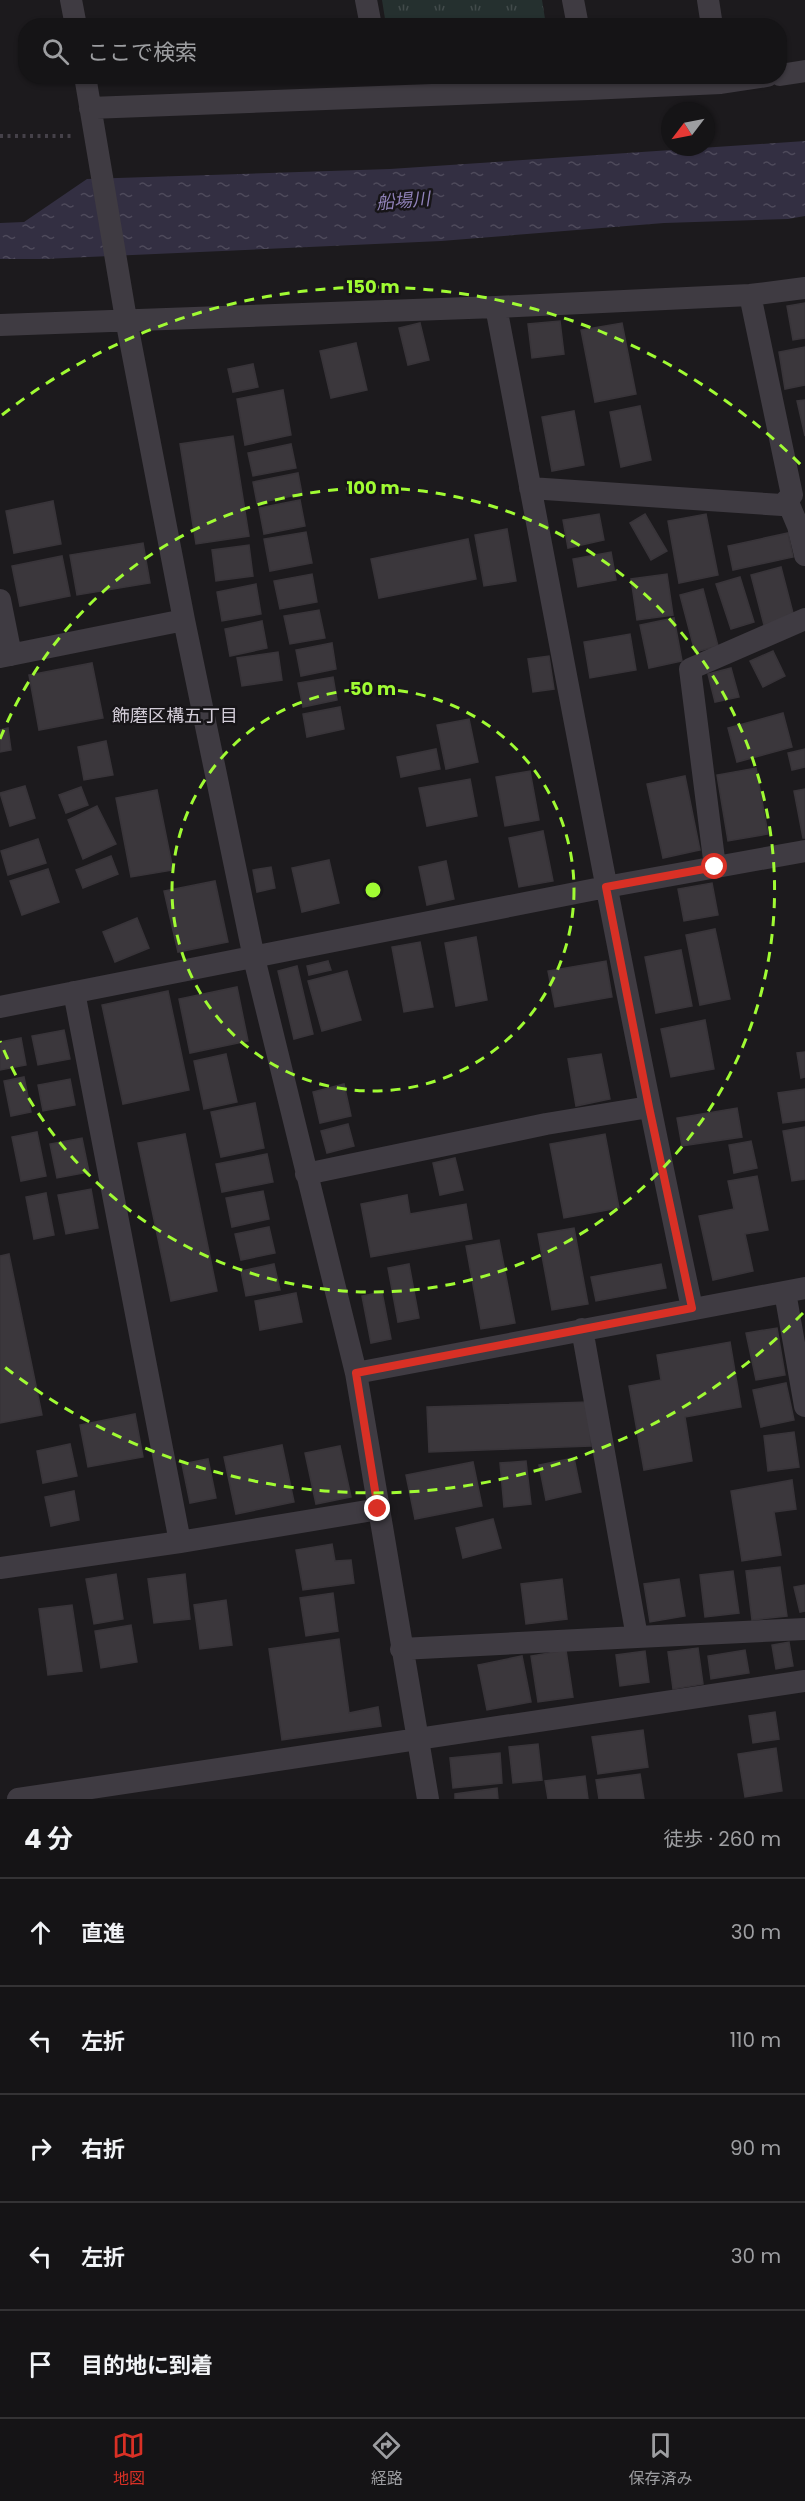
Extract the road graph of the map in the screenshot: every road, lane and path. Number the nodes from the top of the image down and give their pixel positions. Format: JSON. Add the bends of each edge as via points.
{"nodes":[{"id":1,"x":71,"y":0,"type":"edge"},
{"id":2,"x":366,"y":0,"type":"edge"},
{"id":3,"x":573,"y":0,"type":"edge"},
{"id":4,"x":708,"y":0,"type":"edge"},
{"id":5,"x":74,"y":18,"type":"edge"},
{"id":6,"x":369,"y":18,"type":"edge"},
{"id":7,"x":576,"y":18,"type":"edge"},
{"id":8,"x":711,"y":18,"type":"edge"},
{"id":9,"x":805,"y":71,"type":"edge"},
{"id":10,"x":787,"y":74,"type":"edge"},
{"id":11,"x":86,"y":84,"type":"edge"},
{"id":12,"x":536,"y":84,"type":"edge"},
{"id":13,"x":381,"y":87,"type":"edge"},
{"id":14,"x":90,"y":108,"type":"junction"},
{"id":15,"x":0,"y":135,"type":"edge"},
{"id":16,"x":93,"y":136,"type":"junction"},
{"id":17,"x":805,"y":288,"type":"edge"},
{"id":18,"x":750,"y":295,"type":"junction"},
{"id":19,"x":496,"y":307,"type":"junction"},
{"id":20,"x":126,"y":319,"type":"junction"},
{"id":21,"x":0,"y":325,"type":"edge"},
{"id":22,"x":530,"y":488,"type":"junction"},
{"id":23,"x":787,"y":500,"type":"junction"},
{"id":24,"x":805,"y":555,"type":"edge"},
{"id":25,"x":0,"y":600,"type":"edge"},
{"id":26,"x":184,"y":620,"type":"junction"},
{"id":27,"x":805,"y":620,"type":"edge"},
{"id":28,"x":5,"y":656,"type":"edge"},
{"id":29,"x":805,"y":851,"type":"edge"},
{"id":30,"x":715,"y":867,"type":"junction"},
{"id":31,"x":606,"y":887,"type":"junction"},
{"id":32,"x":254,"y":958,"type":"junction"},
{"id":33,"x":74,"y":992,"type":"junction"},
{"id":34,"x":0,"y":1007,"type":"edge"},
{"id":35,"x":649,"y":1107,"type":"junction"},
{"id":36,"x":306,"y":1174,"type":"junction"},
{"id":37,"x":795,"y":1290,"type":"edge"},
{"id":38,"x":692,"y":1308,"type":"junction"},
{"id":39,"x":582,"y":1329,"type":"junction"},
{"id":40,"x":356,"y":1373,"type":"junction"},
{"id":41,"x":805,"y":1406,"type":"edge"},
{"id":42,"x":378,"y":1509,"type":"junction"},
{"id":43,"x":180,"y":1542,"type":"junction"},
{"id":44,"x":0,"y":1568,"type":"edge"},
{"id":45,"x":805,"y":1629,"type":"edge"},
{"id":46,"x":637,"y":1637,"type":"junction"},
{"id":47,"x":401,"y":1649,"type":"junction"},
{"id":48,"x":805,"y":1681,"type":"edge"},
{"id":49,"x":416,"y":1740,"type":"junction"},
{"id":50,"x":18,"y":1799,"type":"edge"},
{"id":51,"x":428,"y":1799,"type":"edge"}],
"edges":[{"from":1,"to":5,"type":"street"},
{"from":2,"to":6,"type":"street"},
{"from":3,"to":7,"type":"street"},
{"from":4,"to":8,"type":"street"},
{"from":9,"to":10,"type":"street"},
{"from":11,"to":14,"type":"street"},
{"from":12,"to":13,"type":"street"},
{"from":13,"to":14,"type":"street"},
{"from":14,"to":16,"type":"street"},
{"from":15,"to":16,"type":"path"},
{"from":16,"to":20,"type":"street"},
{"from":17,"to":18,"type":"street"},
{"from":18,"to":19,"type":"street"},
{"from":18,"to":23,"type":"street","via":[[792,495]]},
{"from":19,"to":20,"type":"street"},
{"from":19,"to":22,"type":"street"},
{"from":20,"to":21,"type":"street"},
{"from":20,"to":26,"type":"street"},
{"from":22,"to":23,"type":"street","via":[[782,505]]},
{"from":22,"to":31,"type":"street"},
{"from":23,"to":24,"type":"street"},
{"from":25,"to":28,"type":"street"},
{"from":26,"to":28,"type":"street"},
{"from":26,"to":32,"type":"street"},
{"from":27,"to":30,"type":"street","via":[[690,669]]},
{"from":29,"to":30,"type":"street"},
{"from":30,"to":31,"type":"street"},
{"from":31,"to":32,"type":"street"},
{"from":31,"to":35,"type":"street"},
{"from":32,"to":33,"type":"street"},
{"from":32,"to":36,"type":"street"},
{"from":33,"to":34,"type":"street"},
{"from":33,"to":43,"type":"street"},
{"from":35,"to":36,"type":"street","via":[[546,1124]]},
{"from":35,"to":38,"type":"street"},
{"from":36,"to":40,"type":"street"},
{"from":37,"to":38,"type":"street"},
{"from":37,"to":41,"type":"street"},
{"from":38,"to":39,"type":"street"},
{"from":39,"to":40,"type":"street"},
{"from":39,"to":46,"type":"street"},
{"from":40,"to":42,"type":"street"},
{"from":42,"to":43,"type":"street"},
{"from":42,"to":47,"type":"street"},
{"from":43,"to":44,"type":"street"},
{"from":45,"to":46,"type":"street"},
{"from":46,"to":47,"type":"street"},
{"from":47,"to":49,"type":"street"},
{"from":48,"to":49,"type":"street"},
{"from":49,"to":50,"type":"street"},
{"from":49,"to":51,"type":"street"}]}
